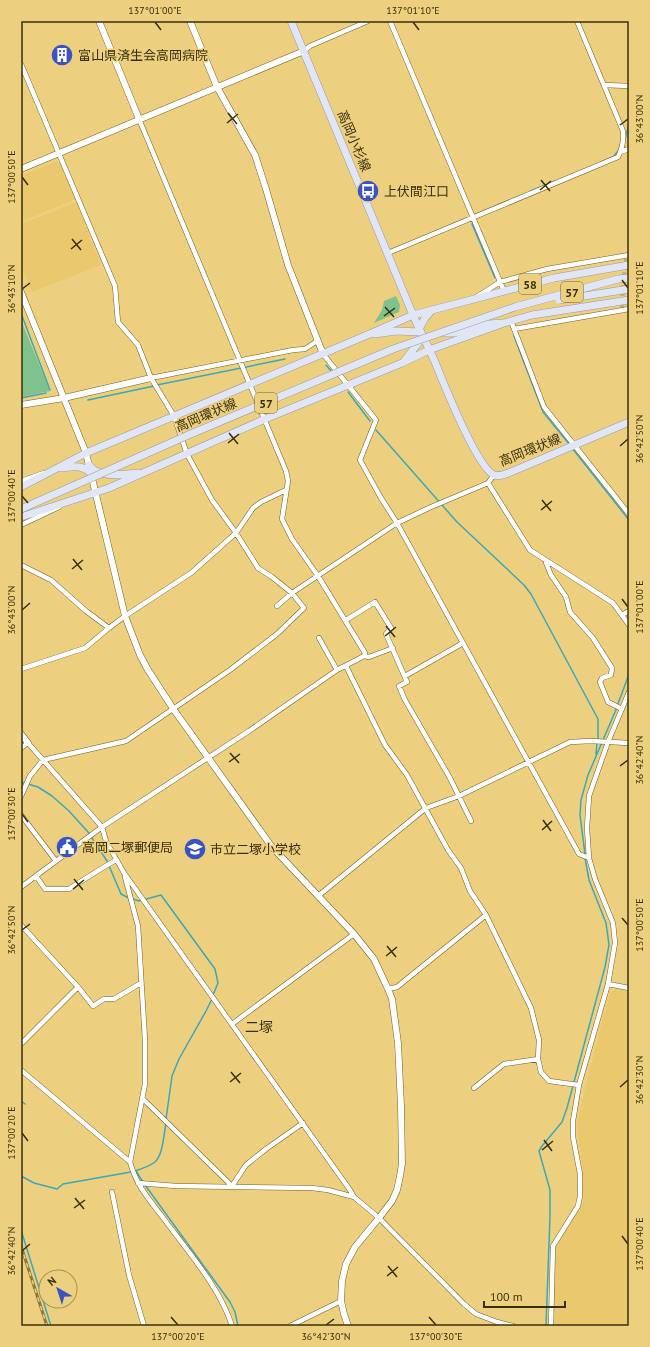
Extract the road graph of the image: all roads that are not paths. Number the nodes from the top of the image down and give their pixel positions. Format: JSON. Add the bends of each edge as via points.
{"nodes":[{"id":1,"x":99,"y":21,"type":"edge"},
{"id":2,"x":190,"y":21,"type":"edge"},
{"id":3,"x":291,"y":21,"type":"edge"},
{"id":4,"x":368,"y":21,"type":"edge"},
{"id":5,"x":390,"y":21,"type":"edge"},
{"id":6,"x":578,"y":21,"type":"edge"},
{"id":7,"x":304,"y":51,"type":"junction"},
{"id":8,"x":21,"y":64,"type":"edge"},
{"id":9,"x":605,"y":85,"type":"junction"},
{"id":10,"x":629,"y":86,"type":"edge"},
{"id":11,"x":217,"y":87,"type":"junction"},
{"id":12,"x":139,"y":119,"type":"junction"},
{"id":13,"x":629,"y":149,"type":"edge"},
{"id":14,"x":620,"y":152,"type":"junction"},
{"id":15,"x":59,"y":154,"type":"junction"},
{"id":16,"x":21,"y":169,"type":"edge"},
{"id":17,"x":474,"y":218,"type":"junction"},
{"id":18,"x":388,"y":253,"type":"junction"},
{"id":19,"x":629,"y":256,"type":"edge"},
{"id":20,"x":629,"y":265,"type":"edge"},
{"id":21,"x":629,"y":278,"type":"edge"},
{"id":22,"x":500,"y":282,"type":"junction"},
{"id":23,"x":629,"y":289,"type":"edge"},
{"id":24,"x":504,"y":291,"type":"junction"},
{"id":25,"x":21,"y":292,"type":"edge"},
{"id":26,"x":473,"y":299,"type":"junction"},
{"id":27,"x":629,"y":300,"type":"edge"},
{"id":28,"x":516,"y":307,"type":"junction"},
{"id":29,"x":629,"y":309,"type":"edge"},
{"id":30,"x":432,"y":310,"type":"junction"},
{"id":31,"x":413,"y":315,"type":"junction"},
{"id":32,"x":507,"y":322,"type":"junction"},
{"id":33,"x":514,"y":329,"type":"junction"},
{"id":34,"x":421,"y":333,"type":"junction"},
{"id":35,"x":367,"y":335,"type":"junction"},
{"id":36,"x":317,"y":341,"type":"junction"},
{"id":37,"x":429,"y":350,"type":"junction"},
{"id":38,"x":322,"y":354,"type":"junction"},
{"id":39,"x":239,"y":361,"type":"junction"},
{"id":40,"x":402,"y":363,"type":"junction"},
{"id":41,"x":152,"y":378,"type":"junction"},
{"id":42,"x":249,"y":384,"type":"junction"},
{"id":43,"x":347,"y":385,"type":"junction"},
{"id":44,"x":64,"y":398,"type":"junction"},
{"id":45,"x":21,"y":405,"type":"edge"},
{"id":46,"x":174,"y":416,"type":"junction"},
{"id":47,"x":265,"y":419,"type":"junction"},
{"id":48,"x":629,"y":422,"type":"edge"},
{"id":49,"x":573,"y":446,"type":"junction"},
{"id":50,"x":86,"y":454,"type":"junction"},
{"id":51,"x":187,"y":454,"type":"junction"},
{"id":52,"x":89,"y":465,"type":"junction"},
{"id":53,"x":56,"y":469,"type":"junction"},
{"id":54,"x":144,"y":472,"type":"junction"},
{"id":55,"x":91,"y":473,"type":"junction"},
{"id":56,"x":494,"y":475,"type":"junction"},
{"id":57,"x":21,"y":481,"type":"edge"},
{"id":58,"x":488,"y":483,"type":"junction"},
{"id":59,"x":21,"y":487,"type":"edge"},
{"id":60,"x":286,"y":490,"type":"junction"},
{"id":61,"x":96,"y":491,"type":"junction"},
{"id":62,"x":71,"y":501,"type":"junction"},
{"id":63,"x":21,"y":509,"type":"edge"},
{"id":64,"x":629,"y":514,"type":"edge"},
{"id":65,"x":21,"y":517,"type":"edge"},
{"id":66,"x":397,"y":523,"type":"junction"},
{"id":67,"x":21,"y":525,"type":"edge"},
{"id":68,"x":236,"y":533,"type":"junction"},
{"id":69,"x":545,"y":560,"type":"junction"},
{"id":70,"x":21,"y":565,"type":"edge"},
{"id":71,"x":318,"y":576,"type":"junction"},
{"id":72,"x":292,"y":593,"type":"junction"},
{"id":73,"x":277,"y":606,"type":"dead end"},
{"id":74,"x":629,"y":611,"type":"edge"},
{"id":75,"x":622,"y":615,"type":"junction"},
{"id":76,"x":124,"y":616,"type":"junction"},
{"id":77,"x":346,"y":620,"type":"junction"},
{"id":78,"x":629,"y":625,"type":"edge"},
{"id":79,"x":109,"y":628,"type":"junction"},
{"id":80,"x":319,"y":638,"type":"dead end"},
{"id":81,"x":462,"y":643,"type":"junction"},
{"id":82,"x":393,"y":648,"type":"junction"},
{"id":83,"x":364,"y":656,"type":"junction"},
{"id":84,"x":346,"y":666,"type":"junction"},
{"id":85,"x":21,"y":669,"type":"edge"},
{"id":86,"x":337,"y":670,"type":"junction"},
{"id":87,"x":405,"y":676,"type":"junction"},
{"id":88,"x":629,"y":692,"type":"edge"},
{"id":89,"x":174,"y":710,"type":"junction"},
{"id":90,"x":622,"y":710,"type":"junction"},
{"id":91,"x":21,"y":734,"type":"edge"},
{"id":92,"x":608,"y":742,"type":"junction"},
{"id":93,"x":28,"y":743,"type":"junction"},
{"id":94,"x":629,"y":744,"type":"edge"},
{"id":95,"x":21,"y":748,"type":"edge"},
{"id":96,"x":208,"y":758,"type":"junction"},
{"id":97,"x":43,"y":760,"type":"junction"},
{"id":98,"x":528,"y":762,"type":"junction"},
{"id":99,"x":21,"y":796,"type":"edge"},
{"id":100,"x":459,"y":796,"type":"junction"},
{"id":101,"x":426,"y":808,"type":"junction"},
{"id":102,"x":21,"y":815,"type":"edge"},
{"id":103,"x":471,"y":821,"type":"dead end"},
{"id":104,"x":102,"y":827,"type":"junction"},
{"id":105,"x":589,"y":858,"type":"junction"},
{"id":106,"x":116,"y":860,"type":"junction"},
{"id":107,"x":56,"y":861,"type":"junction"},
{"id":108,"x":124,"y":874,"type":"junction"},
{"id":109,"x":36,"y":876,"type":"junction"},
{"id":110,"x":21,"y":887,"type":"edge"},
{"id":111,"x":318,"y":896,"type":"junction"},
{"id":112,"x":486,"y":915,"type":"junction"},
{"id":113,"x":21,"y":925,"type":"edge"},
{"id":114,"x":354,"y":934,"type":"junction"},
{"id":115,"x":141,"y":983,"type":"junction"},
{"id":116,"x":608,"y":984,"type":"junction"},
{"id":117,"x":78,"y":988,"type":"junction"},
{"id":118,"x":629,"y":988,"type":"edge"},
{"id":119,"x":388,"y":989,"type":"junction"},
{"id":120,"x":232,"y":1024,"type":"junction"},
{"id":121,"x":21,"y":1044,"type":"edge"},
{"id":122,"x":538,"y":1059,"type":"junction"},
{"id":123,"x":21,"y":1070,"type":"edge"},
{"id":124,"x":579,"y":1085,"type":"junction"},
{"id":125,"x":474,"y":1088,"type":"dead end"},
{"id":126,"x":142,"y":1098,"type":"junction"},
{"id":127,"x":302,"y":1123,"type":"junction"},
{"id":128,"x":130,"y":1162,"type":"junction"},
{"id":129,"x":138,"y":1183,"type":"junction"},
{"id":130,"x":232,"y":1186,"type":"junction"},
{"id":131,"x":112,"y":1192,"type":"dead end"},
{"id":132,"x":354,"y":1197,"type":"junction"},
{"id":133,"x":379,"y":1218,"type":"junction"},
{"id":134,"x":341,"y":1301,"type":"junction"},
{"id":135,"x":144,"y":1326,"type":"edge"},
{"id":136,"x":232,"y":1326,"type":"edge"},
{"id":137,"x":290,"y":1326,"type":"edge"},
{"id":138,"x":348,"y":1326,"type":"edge"},
{"id":139,"x":513,"y":1326,"type":"edge"},
{"id":140,"x":551,"y":1326,"type":"edge"}],
"edges":[{"from":1,"to":12,"type":"street"},
{"from":2,"to":11,"type":"street"},
{"from":3,"to":7,"type":"main road","name":"高岡小杉線"},
{"from":4,"to":7,"type":"street"},
{"from":5,"to":17,"type":"street"},
{"from":6,"to":9,"type":"street"},
{"from":7,"to":11,"type":"street"},
{"from":7,"to":18,"type":"main road","name":"高岡小杉線"},
{"from":8,"to":15,"type":"street"},
{"from":9,"to":10,"type":"street"},
{"from":9,"to":14,"type":"street","via":[[624,135]]},
{"from":11,"to":12,"type":"street"},
{"from":11,"to":36,"type":"street","via":[[255,156],[288,265]]},
{"from":12,"to":15,"type":"street"},
{"from":12,"to":39,"type":"street"},
{"from":13,"to":14,"type":"street"},
{"from":14,"to":17,"type":"street","via":[[618,157]]},
{"from":15,"to":16,"type":"street"},
{"from":15,"to":41,"type":"street","via":[[115,286],[118,322],[138,345]]},
{"from":17,"to":18,"type":"street"},
{"from":17,"to":22,"type":"street"},
{"from":18,"to":31,"type":"main road","name":"高岡小杉線"},
{"from":19,"to":22,"type":"street","via":[[546,269]]},
{"from":20,"to":24,"type":"main road","number":"58","via":[[554,278]]},
{"from":21,"to":28,"type":"main road","name":"高岡環状線","number":"57","bridge":true},
{"from":22,"to":24,"type":"street"},
{"from":22,"to":26,"type":"street"},
{"from":23,"to":28,"type":"main road","name":"高岡環状線","number":"57","bridge":true},
{"from":24,"to":26,"type":"main road","number":"58"},
{"from":25,"to":44,"type":"street"},
{"from":26,"to":30,"type":"main road","number":"58"},
{"from":27,"to":32,"type":"main road"},
{"from":28,"to":63,"type":"main road","name":"高岡環状線","number":"57","bridge":true,"via":[[393,350],[193,433]]},
{"from":29,"to":33,"type":"street"},
{"from":30,"to":31,"type":"main road","number":"58"},
{"from":30,"to":34,"type":"main road","via":[[425,318]]},
{"from":31,"to":34,"type":"main road","name":"高岡環状線"},
{"from":31,"to":35,"type":"main road","number":"57"},
{"from":32,"to":33,"type":"street"},
{"from":32,"to":34,"type":"main road","via":[[454,333]]},
{"from":32,"to":37,"type":"main road"},
{"from":33,"to":49,"type":"street","via":[[544,407]]},
{"from":34,"to":35,"type":"main road","via":[[396,331]]},
{"from":34,"to":37,"type":"main road","name":"高岡環状線"},
{"from":34,"to":40,"type":"main road"},
{"from":35,"to":38,"type":"main road","number":"57"},
{"from":36,"to":38,"type":"street"},
{"from":36,"to":39,"type":"street","via":[[305,349]]},
{"from":37,"to":40,"type":"main road","number":"57"},
{"from":37,"to":56,"type":"main road","name":"高岡環状線","via":[[452,405],[479,457]]},
{"from":38,"to":42,"type":"main road","number":"57"},
{"from":38,"to":43,"type":"street"},
{"from":39,"to":41,"type":"street"},
{"from":39,"to":42,"type":"street"},
{"from":40,"to":43,"type":"main road","number":"57"},
{"from":41,"to":44,"type":"street"},
{"from":41,"to":46,"type":"street"},
{"from":42,"to":46,"type":"main road","number":"57"},
{"from":42,"to":47,"type":"street"},
{"from":43,"to":47,"type":"main road","number":"57"},
{"from":43,"to":66,"type":"street","via":[[376,420],[360,460]]},
{"from":44,"to":45,"type":"street"},
{"from":44,"to":50,"type":"street"},
{"from":46,"to":50,"type":"main road","number":"57"},
{"from":46,"to":51,"type":"street"},
{"from":47,"to":51,"type":"main road","number":"57"},
{"from":47,"to":60,"type":"street","via":[[286,471]]},
{"from":48,"to":49,"type":"main road","name":"高岡環状線"},
{"from":49,"to":56,"type":"main road","name":"高岡環状線","via":[[511,472]]},
{"from":49,"to":64,"type":"street"},
{"from":50,"to":52,"type":"street"},
{"from":50,"to":53,"type":"main road","number":"57"},
{"from":51,"to":54,"type":"main road","number":"57"},
{"from":51,"to":68,"type":"street","via":[[212,500]]},
{"from":52,"to":54,"type":"main road","via":[[95,471],[105,474]]},
{"from":52,"to":55,"type":"street"},
{"from":53,"to":55,"type":"main road","via":[[85,468]]},
{"from":53,"to":57,"type":"street"},
{"from":53,"to":59,"type":"main road","number":"57"},
{"from":54,"to":61,"type":"main road","number":"57"},
{"from":55,"to":61,"type":"street"},
{"from":56,"to":58,"type":"street"},
{"from":58,"to":66,"type":"street"},
{"from":58,"to":69,"type":"street","via":[[530,550]]},
{"from":60,"to":68,"type":"street","via":[[253,508]]},
{"from":60,"to":71,"type":"street","via":[[282,519],[292,539]]},
{"from":61,"to":62,"type":"main road","number":"57"},
{"from":61,"to":76,"type":"street"},
{"from":62,"to":65,"type":"main road","number":"57"},
{"from":62,"to":67,"type":"street"},
{"from":66,"to":71,"type":"street"},
{"from":66,"to":81,"type":"street"},
{"from":68,"to":72,"type":"street","via":[[258,568]]},
{"from":68,"to":76,"type":"street","via":[[191,573]]},
{"from":69,"to":75,"type":"street","via":[[613,603]]},
{"from":69,"to":90,"type":"street","via":[[551,575],[566,597],[570,612],[593,638],[612,668],[611,675],[602,678],[600,682],[608,702]]},
{"from":70,"to":79,"type":"street","via":[[51,580]]},
{"from":71,"to":72,"type":"street"},
{"from":71,"to":77,"type":"street"},
{"from":72,"to":73,"type":"street"},
{"from":72,"to":89,"type":"street","via":[[304,608],[277,634]]},
{"from":74,"to":75,"type":"street"},
{"from":75,"to":78,"type":"street"},
{"from":76,"to":79,"type":"street"},
{"from":76,"to":89,"type":"street","via":[[148,670]]},
{"from":77,"to":82,"type":"street","via":[[375,602],[391,628],[386,634]]},
{"from":77,"to":83,"type":"street","via":[[365,653]]},
{"from":79,"to":85,"type":"street","via":[[85,648]]},
{"from":80,"to":86,"type":"street"},
{"from":81,"to":87,"type":"street"},
{"from":81,"to":98,"type":"street"},
{"from":82,"to":83,"type":"street","via":[[369,657]]},
{"from":82,"to":87,"type":"street"},
{"from":83,"to":84,"type":"street"},
{"from":84,"to":86,"type":"street"},
{"from":84,"to":101,"type":"street","via":[[385,745],[407,775]]},
{"from":86,"to":96,"type":"street"},
{"from":87,"to":100,"type":"street","via":[[407,682],[399,686],[405,700]]},
{"from":88,"to":90,"type":"street"},
{"from":89,"to":96,"type":"street"},
{"from":89,"to":97,"type":"street","via":[[126,741]]},
{"from":90,"to":92,"type":"street"},
{"from":91,"to":93,"type":"street"},
{"from":92,"to":94,"type":"street"},
{"from":92,"to":98,"type":"street","via":[[570,742]]},
{"from":92,"to":105,"type":"street","via":[[589,796]]},
{"from":93,"to":95,"type":"street"},
{"from":93,"to":97,"type":"street"},
{"from":96,"to":104,"type":"street"},
{"from":96,"to":111,"type":"street","via":[[272,847]]},
{"from":97,"to":99,"type":"street","via":[[30,776]]},
{"from":97,"to":104,"type":"street"},
{"from":98,"to":100,"type":"street"},
{"from":98,"to":105,"type":"street","via":[[579,854]]},
{"from":100,"to":101,"type":"street"},
{"from":100,"to":103,"type":"street"},
{"from":101,"to":111,"type":"street"},
{"from":101,"to":112,"type":"street","via":[[448,850],[461,868],[470,891]]},
{"from":102,"to":107,"type":"street"},
{"from":104,"to":106,"type":"street"},
{"from":104,"to":107,"type":"street"},
{"from":105,"to":116,"type":"street","via":[[594,879],[613,922],[615,943]]},
{"from":106,"to":108,"type":"street"},
{"from":106,"to":109,"type":"street","via":[[69,889],[45,889]]},
{"from":107,"to":109,"type":"street"},
{"from":108,"to":115,"type":"street","via":[[138,926]]},
{"from":108,"to":120,"type":"street"},
{"from":109,"to":110,"type":"street"},
{"from":111,"to":114,"type":"street"},
{"from":112,"to":119,"type":"street","via":[[397,987]]},
{"from":112,"to":122,"type":"street","via":[[531,1008],[539,1040]]},
{"from":113,"to":117,"type":"street"},
{"from":114,"to":119,"type":"street","via":[[374,959]]},
{"from":114,"to":120,"type":"street"},
{"from":115,"to":117,"type":"street","via":[[114,999],[104,999],[93,1006]]},
{"from":115,"to":126,"type":"street","via":[[146,1074]]},
{"from":116,"to":118,"type":"street"},
{"from":116,"to":124,"type":"street"},
{"from":117,"to":121,"type":"street"},
{"from":119,"to":133,"type":"street","via":[[398,1043],[402,1164],[397,1190]]},
{"from":120,"to":127,"type":"street"},
{"from":122,"to":124,"type":"street","via":[[541,1072],[549,1081]]},
{"from":122,"to":125,"type":"street","via":[[504,1064]]},
{"from":123,"to":128,"type":"street"},
{"from":124,"to":140,"type":"street","via":[[573,1137],[580,1174],[580,1196],[578,1206],[553,1246]]},
{"from":126,"to":128,"type":"street"},
{"from":126,"to":130,"type":"street"},
{"from":127,"to":130,"type":"street","via":[[246,1165]]},
{"from":127,"to":132,"type":"street"},
{"from":128,"to":129,"type":"street"},
{"from":129,"to":130,"type":"street"},
{"from":129,"to":136,"type":"street","via":[[217,1292]]},
{"from":130,"to":132,"type":"street","via":[[320,1189]]},
{"from":131,"to":135,"type":"street","via":[[129,1275]]},
{"from":132,"to":133,"type":"street"},
{"from":133,"to":134,"type":"street","via":[[355,1247],[346,1264]]},
{"from":133,"to":139,"type":"street","via":[[476,1314]]},
{"from":134,"to":137,"type":"street"},
{"from":134,"to":138,"type":"street"}]}
